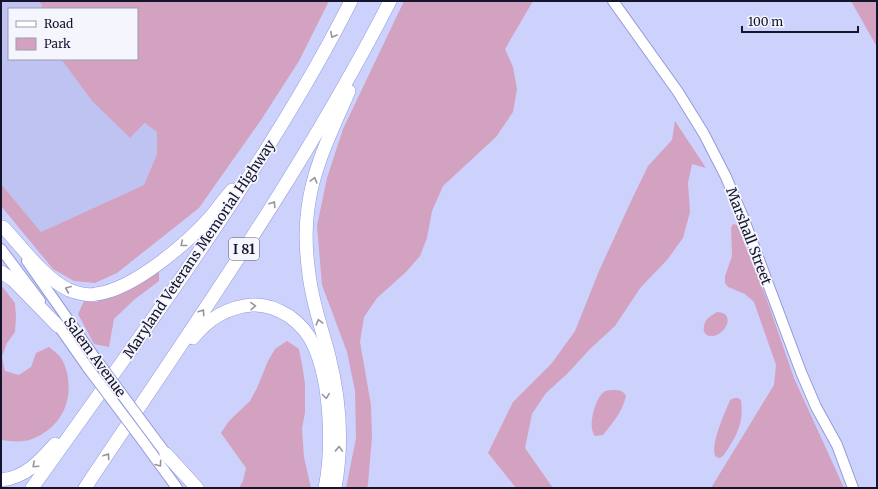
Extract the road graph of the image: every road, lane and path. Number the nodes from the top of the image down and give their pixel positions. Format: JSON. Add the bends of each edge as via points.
{"nodes":[{"id":1,"x":351,"y":1,"type":"edge"},
{"id":2,"x":390,"y":1,"type":"edge"},
{"id":3,"x":613,"y":1,"type":"edge"},
{"id":4,"x":377,"y":26,"type":"junction"},
{"id":5,"x":279,"y":128,"type":"junction"},
{"id":6,"x":2,"y":225,"type":"edge"},
{"id":7,"x":1,"y":248,"type":"edge"},
{"id":8,"x":1,"y":272,"type":"edge"},
{"id":9,"x":58,"y":326,"type":"junction"},
{"id":10,"x":100,"y":396,"type":"junction"},
{"id":11,"x":143,"y":401,"type":"junction"},
{"id":12,"x":166,"y":454,"type":"junction"},
{"id":13,"x":1,"y":480,"type":"edge"},
{"id":14,"x":32,"y":488,"type":"edge"},
{"id":15,"x":85,"y":488,"type":"edge"},
{"id":16,"x":177,"y":488,"type":"edge"},
{"id":17,"x":192,"y":488,"type":"edge"},
{"id":18,"x":198,"y":488,"type":"edge"},
{"id":19,"x":325,"y":488,"type":"edge"},
{"id":20,"x":335,"y":488,"type":"edge"},
{"id":21,"x":853,"y":488,"type":"edge"}],
"edges":[{"from":1,"to":5,"type":"highway","name":"Maryland Veterans Memorial Highway","number":"I 81","one_way":true},
{"from":2,"to":4,"type":"highway","number":"I 81"},
{"from":3,"to":21,"type":"main road","name":"Marshall Street","via":[[678,92],[726,176],[801,372],[816,407],[837,445]]},
{"from":11,"to":4,"type":"highway","number":"I 81","one_way":true,"via":[[308,149]]},
{"from":20,"to":4,"type":"highway","one_way":true,"via":[[340,451],[340,423],[334,378],[312,295],[307,254],[308,207],[320,161]]},
{"from":5,"to":6,"type":"highway","one_way":true,"via":[[212,215],[188,240],[138,277],[108,292],[82,294],[60,285],[49,277]]},
{"from":5,"to":10,"type":"highway","name":"Maryland Veterans Memorial Highway","number":"I 81","via":[[224,215]]},
{"from":6,"to":12,"type":"main road","name":"Salem Avenue","bridge":true},
{"from":7,"to":9,"type":"main road","name":"Salem Avenue"},
{"from":8,"to":9,"type":"highway","via":[[13,280]]},
{"from":9,"to":16,"type":"main road","name":"Salem Avenue","one_way":true,"bridge":true},
{"from":10,"to":13,"type":"highway","one_way":true,"via":[[30,469],[18,476]]},
{"from":10,"to":14,"type":"highway","name":"Maryland Veterans Memorial Highway","number":"I 81"},
{"from":15,"to":11,"type":"highway","number":"I 81","one_way":true},
{"from":11,"to":19,"type":"highway","one_way":true,"via":[[199,330],[219,314],[244,306],[257,305],[282,312],[304,330],[319,359],[329,422]]},
{"from":12,"to":17,"type":"main road","name":"Salem Avenue"},
{"from":12,"to":18,"type":"highway"}]}
